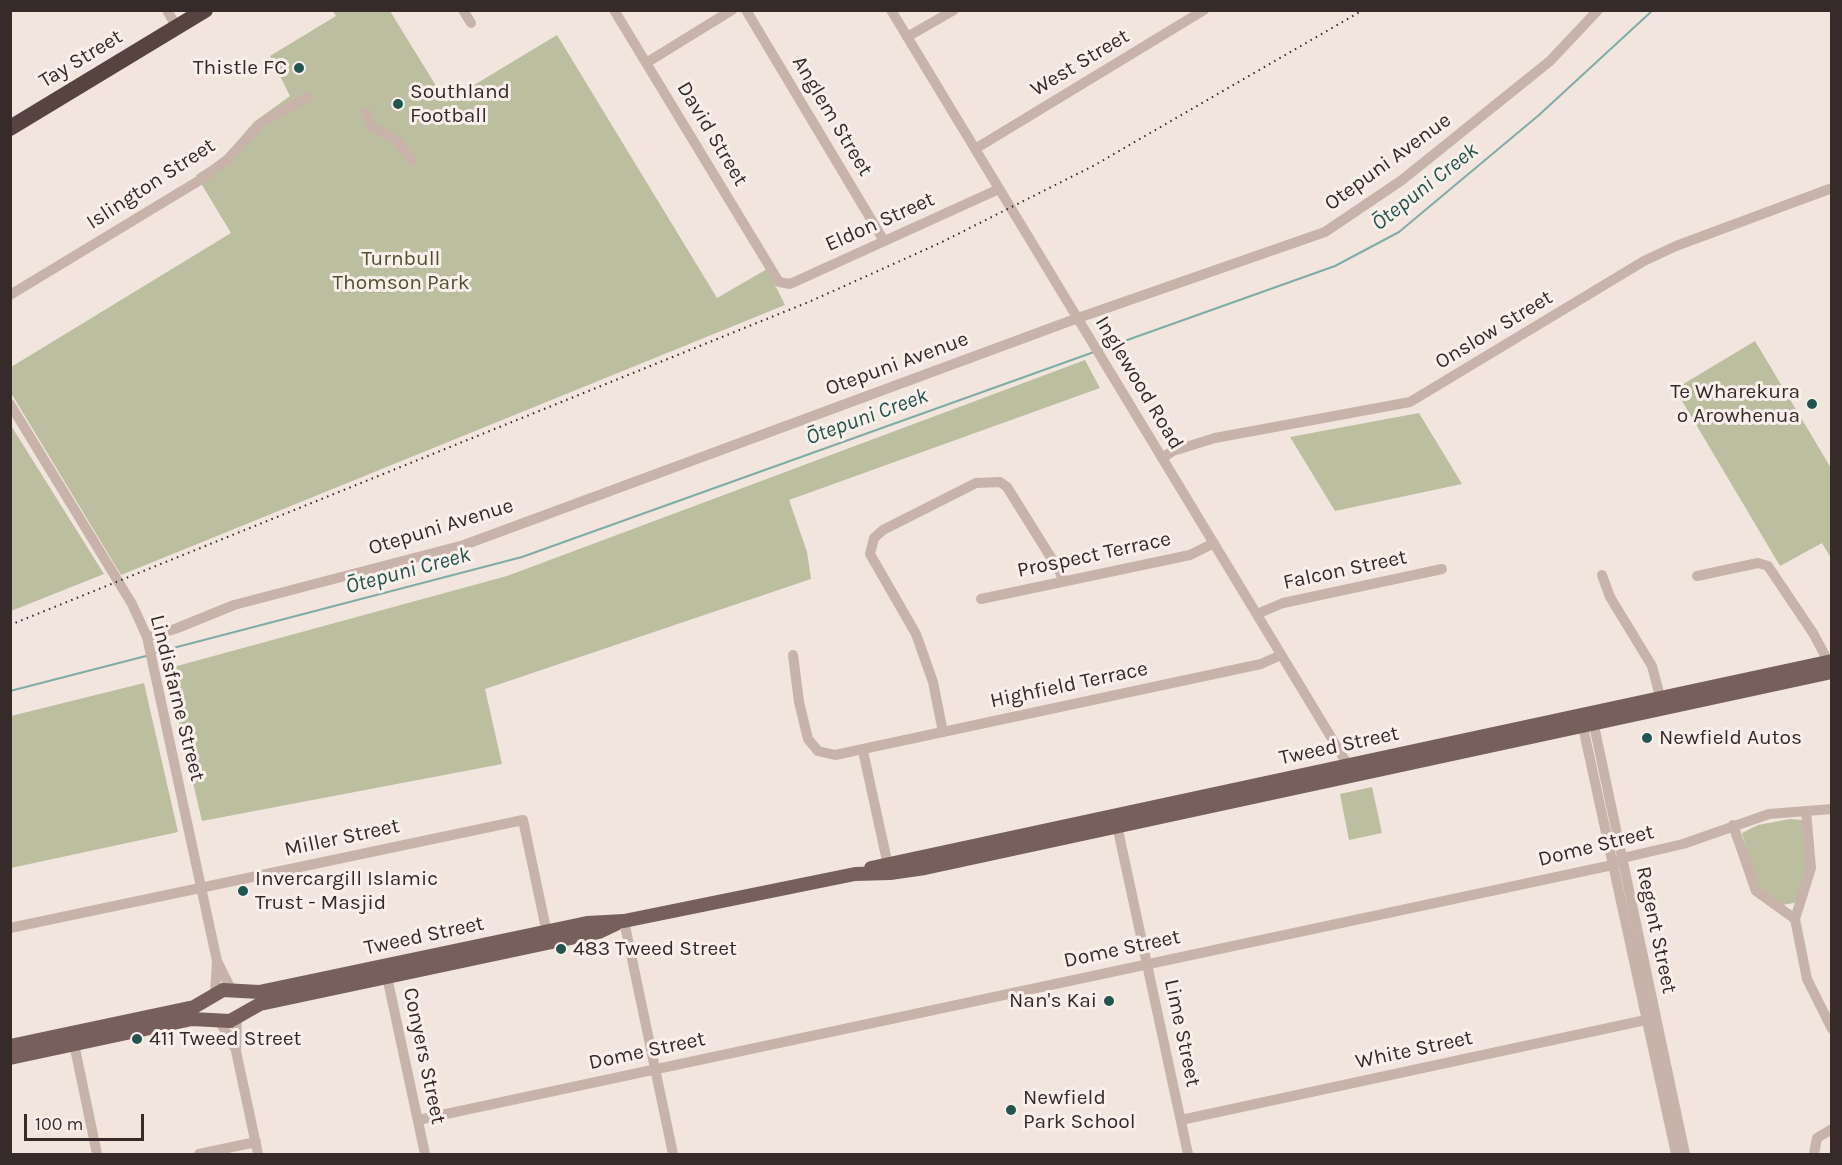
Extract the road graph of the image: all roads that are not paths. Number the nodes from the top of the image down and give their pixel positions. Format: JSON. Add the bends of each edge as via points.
{"nodes":[{"id":1,"x":167,"y":10,"type":"edge"},
{"id":2,"x":205,"y":10,"type":"edge"},
{"id":3,"x":463,"y":10,"type":"edge"},
{"id":4,"x":614,"y":10,"type":"edge"},
{"id":5,"x":732,"y":10,"type":"edge"},
{"id":6,"x":746,"y":10,"type":"edge"},
{"id":7,"x":891,"y":10,"type":"edge"},
{"id":8,"x":954,"y":10,"type":"edge"},
{"id":9,"x":1204,"y":10,"type":"edge"},
{"id":10,"x":1598,"y":10,"type":"edge"},
{"id":11,"x":471,"y":23,"type":"dead end"},
{"id":12,"x":177,"y":28,"type":"junction"},
{"id":13,"x":907,"y":37,"type":"junction"},
{"id":14,"x":646,"y":63,"type":"junction"},
{"id":15,"x":307,"y":97,"type":"dead end"},
{"id":16,"x":366,"y":112,"type":"dead end"},
{"id":17,"x":10,"y":128,"type":"edge"},
{"id":18,"x":975,"y":150,"type":"junction"},
{"id":19,"x":412,"y":161,"type":"dead end"},
{"id":20,"x":1832,"y":188,"type":"edge"},
{"id":21,"x":999,"y":189,"type":"junction"},
{"id":22,"x":884,"y":241,"type":"junction"},
{"id":23,"x":777,"y":279,"type":"joint"},
{"id":24,"x":10,"y":295,"type":"edge"},
{"id":25,"x":1077,"y":318,"type":"junction"},
{"id":26,"x":10,"y":404,"type":"edge"},
{"id":27,"x":1162,"y":458,"type":"junction"},
{"id":28,"x":1214,"y":543,"type":"junction"},
{"id":29,"x":1442,"y":569,"type":"dead end"},
{"id":30,"x":1602,"y":575,"type":"dead end"},
{"id":31,"x":1697,"y":576,"type":"dead end"},
{"id":32,"x":1063,"y":581,"type":"junction"},
{"id":33,"x":981,"y":599,"type":"dead end"},
{"id":34,"x":1257,"y":614,"type":"junction"},
{"id":35,"x":147,"y":637,"type":"junction"},
{"id":36,"x":793,"y":655,"type":"dead end"},
{"id":37,"x":1281,"y":655,"type":"junction"},
{"id":38,"x":1830,"y":664,"type":"edge"},
{"id":39,"x":1661,"y":703,"type":"junction"},
{"id":40,"x":1587,"y":719,"type":"junction"},
{"id":41,"x":944,"y":732,"type":"junction"},
{"id":42,"x":863,"y":750,"type":"junction"},
{"id":43,"x":1351,"y":770,"type":"junction"},
{"id":44,"x":1832,"y":809,"type":"edge"},
{"id":45,"x":1806,"y":811,"type":"junction"},
{"id":46,"x":1116,"y":821,"type":"junction"},
{"id":47,"x":1733,"y":825,"type":"junction"},
{"id":48,"x":1617,"y":862,"type":"junction"},
{"id":49,"x":889,"y":868,"type":"junction"},
{"id":50,"x":201,"y":888,"type":"junction"},
{"id":51,"x":1795,"y":919,"type":"junction"},
{"id":52,"x":624,"y":921,"type":"junction"},
{"id":53,"x":10,"y":928,"type":"edge"},
{"id":54,"x":548,"y":937,"type":"junction"},
{"id":55,"x":217,"y":961,"type":"junction"},
{"id":56,"x":1147,"y":964,"type":"junction"},
{"id":57,"x":386,"y":971,"type":"junction"},
{"id":58,"x":232,"y":991,"type":"junction"},
{"id":59,"x":214,"y":994,"type":"junction"},
{"id":60,"x":238,"y":1016,"type":"junction"},
{"id":61,"x":218,"y":1019,"type":"junction"},
{"id":62,"x":1651,"y":1019,"type":"junction"},
{"id":63,"x":1832,"y":1029,"type":"edge"},
{"id":64,"x":73,"y":1039,"type":"junction"},
{"id":65,"x":10,"y":1046,"type":"edge"},
{"id":66,"x":237,"y":1055,"type":"junction"},
{"id":67,"x":10,"y":1058,"type":"edge"},
{"id":68,"x":655,"y":1069,"type":"junction"},
{"id":69,"x":418,"y":1120,"type":"junction"},
{"id":70,"x":1181,"y":1120,"type":"junction"},
{"id":71,"x":1832,"y":1129,"type":"edge"},
{"id":72,"x":256,"y":1142,"type":"junction"},
{"id":73,"x":97,"y":1155,"type":"edge"},
{"id":74,"x":199,"y":1155,"type":"edge"},
{"id":75,"x":258,"y":1155,"type":"edge"},
{"id":76,"x":425,"y":1155,"type":"edge"},
{"id":77,"x":674,"y":1155,"type":"edge"},
{"id":78,"x":1188,"y":1155,"type":"edge"},
{"id":79,"x":1676,"y":1155,"type":"edge"},
{"id":80,"x":1684,"y":1155,"type":"edge"},
{"id":81,"x":1814,"y":1155,"type":"edge"}],
"edges":[{"from":1,"to":12,"type":"street"},
{"from":2,"to":12,"type":"highway","name":"Tay Street"},
{"from":3,"to":11,"type":"street"},
{"from":4,"to":14,"type":"street","name":"David Street"},
{"from":5,"to":14,"type":"street"},
{"from":6,"to":22,"type":"street","name":"Anglem Street"},
{"from":7,"to":13,"type":"street","name":"Inglewood Road"},
{"from":8,"to":13,"type":"street"},
{"from":9,"to":18,"type":"street","name":"West Street"},
{"from":10,"to":25,"type":"street","name":"Otepuni Avenue","via":[[1540,69],[1402,180],[1325,232]]},
{"from":12,"to":17,"type":"highway","name":"Tay Street"},
{"from":13,"to":18,"type":"street","name":"Inglewood Road"},
{"from":14,"to":23,"type":"street","name":"David Street"},
{"from":15,"to":24,"type":"street","name":"Islington Street","via":[[262,123],[206,176]]},
{"from":16,"to":19,"type":"street","via":[[373,127],[398,142]]},
{"from":18,"to":21,"type":"street","name":"Inglewood Road"},
{"from":20,"to":27,"type":"street","name":"Onslow Street","via":[[1644,261],[1410,402],[1215,438]]},
{"from":21,"to":22,"type":"street","name":"Eldon Street"},
{"from":21,"to":25,"type":"street","name":"Inglewood Road"},
{"from":22,"to":23,"type":"street","name":"Eldon Street","via":[[790,284]]},
{"from":25,"to":27,"type":"street","name":"Inglewood Road"},
{"from":25,"to":35,"type":"street","name":"Otepuni Avenue","via":[[464,545],[234,605]]},
{"from":26,"to":35,"type":"street","name":"Lindisfarne Street","via":[[132,604]]},
{"from":27,"to":28,"type":"street","name":"Inglewood Road"},
{"from":28,"to":32,"type":"street","name":"Prospect Terrace","via":[[1190,555]]},
{"from":28,"to":34,"type":"street","name":"Inglewood Road"},
{"from":29,"to":34,"type":"street","name":"Falcon Street","via":[[1283,603]]},
{"from":30,"to":39,"type":"street","via":[[1610,597],[1652,666]]},
{"from":31,"to":38,"type":"street","via":[[1758,564],[1768,566]]},
{"from":32,"to":33,"type":"street","name":"Prospect Terrace"},
{"from":32,"to":41,"type":"street","via":[[1007,487],[1000,482],[976,483],[874,538],[870,554],[916,634],[933,682]]},
{"from":34,"to":37,"type":"street","name":"Inglewood Road"},
{"from":35,"to":50,"type":"street","name":"Lindisfarne Street"},
{"from":36,"to":42,"type":"street","name":"Highfield Terrace","via":[[804,728],[812,746],[835,755]]},
{"from":37,"to":41,"type":"street","name":"Highfield Terrace","via":[[1261,664]]},
{"from":37,"to":43,"type":"street","name":"Inglewood Road"},
{"from":38,"to":39,"type":"main road","name":"Tweed Street"},
{"from":39,"to":40,"type":"main road","name":"Tweed Street"},
{"from":40,"to":43,"type":"main road","name":"Tweed Street"},
{"from":40,"to":48,"type":"street","name":"Regent Street"},
{"from":41,"to":42,"type":"street","name":"Highfield Terrace"},
{"from":42,"to":49,"type":"street"},
{"from":43,"to":46,"type":"main road","name":"Tweed Street"},
{"from":44,"to":45,"type":"street","name":"Dome Street"},
{"from":45,"to":47,"type":"street","name":"Dome Street","via":[[1769,814]]},
{"from":45,"to":51,"type":"street","via":[[1811,868]]},
{"from":46,"to":49,"type":"main road","name":"Tweed Street"},
{"from":46,"to":56,"type":"street","name":"Lime Street"},
{"from":47,"to":48,"type":"street","name":"Dome Street"},
{"from":47,"to":51,"type":"street","via":[[1756,891]]},
{"from":48,"to":56,"type":"street","name":"Dome Street"},
{"from":48,"to":62,"type":"street","name":"Regent Street"},
{"from":49,"to":52,"type":"main road","name":"Tweed Street"},
{"from":50,"to":53,"type":"street","name":"Miller Street"},
{"from":50,"to":54,"type":"street","name":"Miller Street","via":[[523,820]]},
{"from":50,"to":55,"type":"street","name":"Lindisfarne Street"},
{"from":51,"to":63,"type":"street","via":[[1807,979]]},
{"from":52,"to":54,"type":"main road","name":"Tweed Street","via":[[599,932]]},
{"from":52,"to":68,"type":"street"},
{"from":54,"to":57,"type":"main road","name":"Tweed Street"},
{"from":55,"to":58,"type":"street","name":"Lindisfarne Street"},
{"from":55,"to":59,"type":"street","name":"Lindisfarne Street"},
{"from":56,"to":68,"type":"street","name":"Dome Street"},
{"from":56,"to":70,"type":"street","name":"Lime Street"},
{"from":57,"to":58,"type":"main road","name":"Tweed Street","via":[[259,992]]},
{"from":57,"to":60,"type":"main road","name":"Tweed Street","via":[[260,1004]]},
{"from":57,"to":69,"type":"street","name":"Conyers Street"},
{"from":58,"to":59,"type":"main road"},
{"from":58,"to":60,"type":"main road","via":[[242,1002]]},
{"from":59,"to":61,"type":"main road","via":[[210,1007]]},
{"from":59,"to":64,"type":"main road","via":[[194,1006]]},
{"from":60,"to":61,"type":"main road","via":[[228,1021]]},
{"from":60,"to":66,"type":"street"},
{"from":61,"to":64,"type":"main road","via":[[192,1019]]},
{"from":61,"to":66,"type":"street"},
{"from":62,"to":70,"type":"street","name":"White Street"},
{"from":62,"to":79,"type":"street","name":"Regent Street"},
{"from":62,"to":80,"type":"street","name":"Regent Street"},
{"from":64,"to":65,"type":"main road"},
{"from":64,"to":67,"type":"main road"},
{"from":64,"to":73,"type":"street"},
{"from":66,"to":72,"type":"street"},
{"from":68,"to":69,"type":"street","name":"Dome Street"},
{"from":68,"to":77,"type":"street"},
{"from":69,"to":76,"type":"street","name":"Conyers Street"},
{"from":70,"to":78,"type":"street","name":"Lime Street"},
{"from":71,"to":81,"type":"street","via":[[1817,1137]]},
{"from":72,"to":74,"type":"street"},
{"from":72,"to":75,"type":"street"}]}
